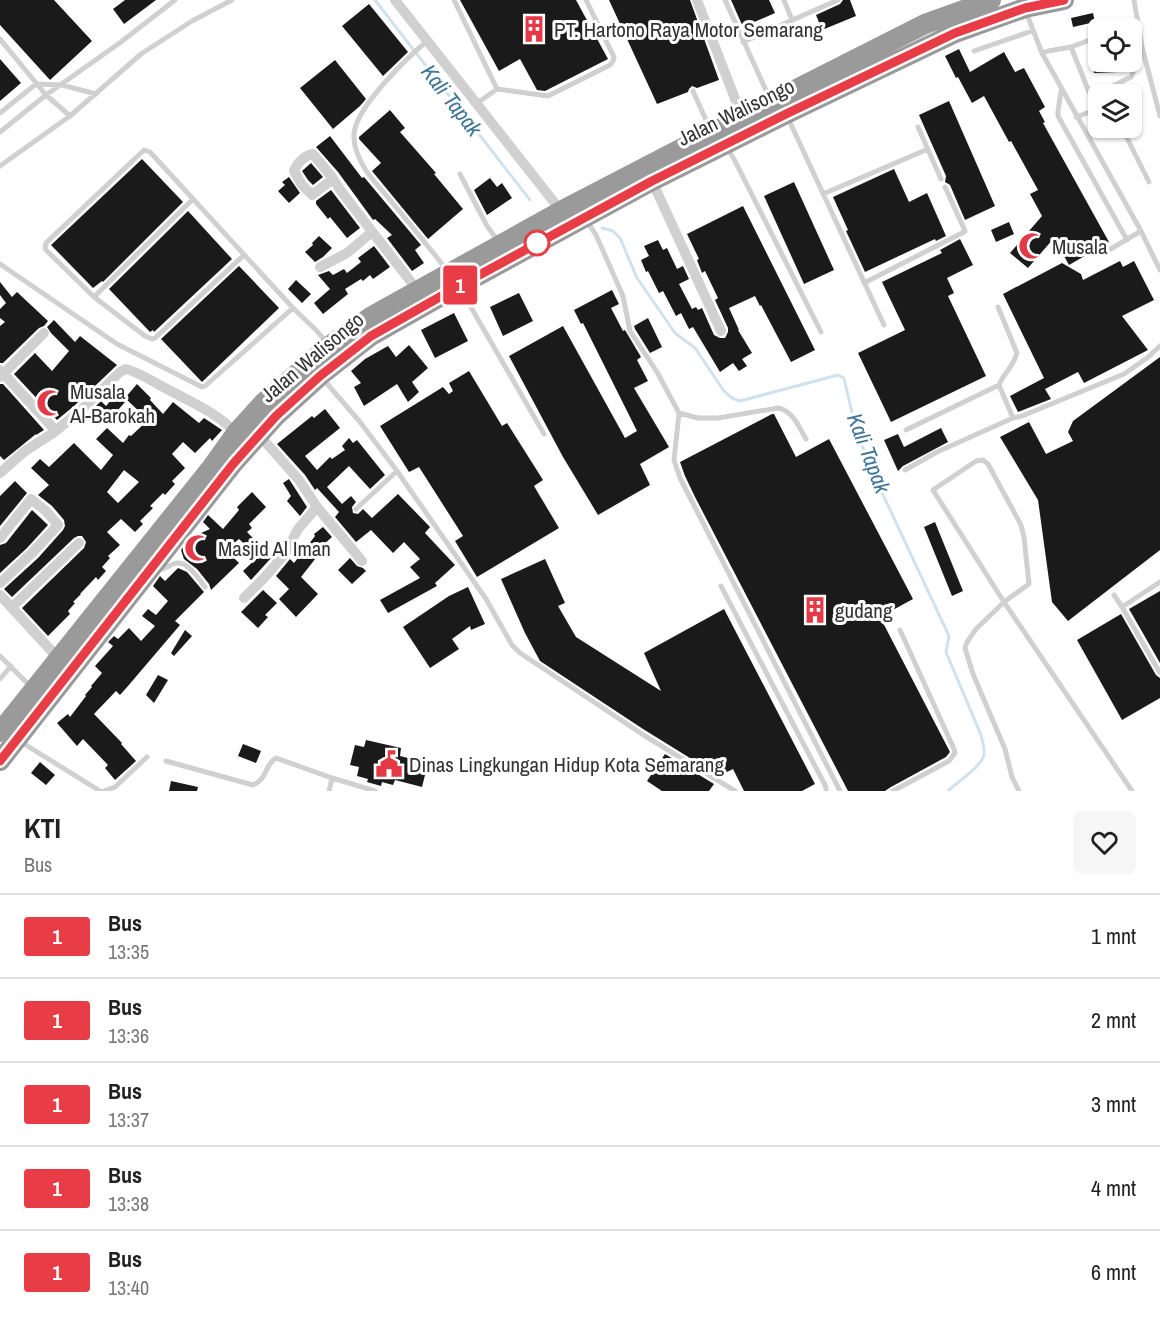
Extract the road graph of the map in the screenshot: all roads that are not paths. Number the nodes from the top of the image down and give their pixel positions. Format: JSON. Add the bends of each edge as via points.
{"nodes":[{"id":1,"x":175,"y":0,"type":"edge"},
{"id":2,"x":232,"y":0,"type":"edge"},
{"id":3,"x":395,"y":0,"type":"edge"},
{"id":4,"x":454,"y":0,"type":"edge"},
{"id":5,"x":586,"y":0,"type":"edge"},
{"id":6,"x":697,"y":0,"type":"edge"},
{"id":7,"x":725,"y":0,"type":"edge"},
{"id":8,"x":784,"y":0,"type":"edge"},
{"id":9,"x":838,"y":0,"type":"edge"},
{"id":10,"x":990,"y":0,"type":"edge"},
{"id":11,"x":1064,"y":0,"type":"edge"},
{"id":12,"x":1134,"y":0,"type":"edge"},
{"id":13,"x":1025,"y":8,"type":"junction"},
{"id":14,"x":792,"y":20,"type":"junction"},
{"id":15,"x":1032,"y":31,"type":"junction"},
{"id":16,"x":0,"y":39,"type":"edge"},
{"id":17,"x":427,"y":41,"type":"junction"},
{"id":18,"x":1088,"y":41,"type":"edge"},
{"id":19,"x":743,"y":42,"type":"junction"},
{"id":20,"x":1071,"y":47,"type":"junction"},
{"id":21,"x":974,"y":51,"type":"dead end"},
{"id":22,"x":1042,"y":53,"type":"junction"},
{"id":23,"x":1133,"y":72,"type":"edge"},
{"id":24,"x":36,"y":84,"type":"junction"},
{"id":25,"x":62,"y":85,"type":"junction"},
{"id":26,"x":497,"y":89,"type":"junction"},
{"id":27,"x":1061,"y":90,"type":"junction"},
{"id":28,"x":693,"y":91,"type":"dead end"},
{"id":29,"x":96,"y":94,"type":"junction"},
{"id":30,"x":46,"y":95,"type":"junction"},
{"id":31,"x":476,"y":104,"type":"junction"},
{"id":32,"x":778,"y":108,"type":"junction"},
{"id":33,"x":0,"y":113,"type":"edge"},
{"id":34,"x":1088,"y":113,"type":"edge"},
{"id":35,"x":70,"y":116,"type":"junction"},
{"id":36,"x":1160,"y":116,"type":"edge"},
{"id":37,"x":742,"y":117,"type":"junction"},
{"id":38,"x":1076,"y":117,"type":"junction"},
{"id":39,"x":918,"y":128,"type":"dead end"},
{"id":40,"x":0,"y":132,"type":"edge"},
{"id":41,"x":1127,"y":138,"type":"edge"},
{"id":42,"x":718,"y":139,"type":"junction"},
{"id":43,"x":928,"y":149,"type":"junction"},
{"id":44,"x":0,"y":166,"type":"edge"},
{"id":45,"x":460,"y":174,"type":"dead end"},
{"id":46,"x":333,"y":179,"type":"dead end"},
{"id":47,"x":941,"y":179,"type":"dead end"},
{"id":48,"x":652,"y":181,"type":"junction"},
{"id":49,"x":1149,"y":182,"type":"dead end"},
{"id":50,"x":945,"y":187,"type":"dead end"},
{"id":51,"x":823,"y":194,"type":"junction"},
{"id":52,"x":192,"y":200,"type":"junction"},
{"id":53,"x":561,"y":211,"type":"junction"},
{"id":54,"x":585,"y":217,"type":"junction"},
{"id":55,"x":1141,"y":231,"type":"junction"},
{"id":56,"x":372,"y":232,"type":"junction"},
{"id":57,"x":1127,"y":240,"type":"junction"},
{"id":58,"x":500,"y":245,"type":"junction"},
{"id":59,"x":1100,"y":250,"type":"dead end"},
{"id":60,"x":244,"y":255,"type":"junction"},
{"id":61,"x":0,"y":264,"type":"edge"},
{"id":62,"x":321,"y":267,"type":"dead end"},
{"id":63,"x":1160,"y":270,"type":"edge"},
{"id":64,"x":454,"y":279,"type":"junction"},
{"id":65,"x":864,"y":283,"type":"junction"},
{"id":66,"x":417,"y":291,"type":"junction"},
{"id":67,"x":94,"y":297,"type":"junction"},
{"id":68,"x":998,"y":307,"type":"dead end"},
{"id":69,"x":293,"y":308,"type":"junction"},
{"id":70,"x":884,"y":326,"type":"dead end"},
{"id":71,"x":721,"y":331,"type":"dead end"},
{"id":72,"x":44,"y":333,"type":"dead end"},
{"id":73,"x":821,"y":333,"type":"dead end"},
{"id":74,"x":329,"y":346,"type":"junction"},
{"id":75,"x":1160,"y":346,"type":"edge"},
{"id":76,"x":1,"y":373,"type":"edge"},
{"id":77,"x":320,"y":376,"type":"junction"},
{"id":78,"x":999,"y":385,"type":"junction"},
{"id":79,"x":680,"y":414,"type":"junction"},
{"id":80,"x":1013,"y":418,"type":"junction"},
{"id":81,"x":906,"y":430,"type":"dead end"},
{"id":82,"x":56,"y":431,"type":"junction"},
{"id":83,"x":236,"y":434,"type":"junction"},
{"id":84,"x":544,"y":434,"type":"dead end"},
{"id":85,"x":260,"y":436,"type":"junction"},
{"id":86,"x":806,"y":439,"type":"dead end"},
{"id":87,"x":905,"y":470,"type":"dead end"},
{"id":88,"x":397,"y":471,"type":"junction"},
{"id":89,"x":0,"y":473,"type":"edge"},
{"id":90,"x":317,"y":507,"type":"junction"},
{"id":91,"x":356,"y":508,"type":"dead end"},
{"id":92,"x":0,"y":538,"type":"edge"},
{"id":93,"x":79,"y":543,"type":"dead end"},
{"id":94,"x":362,"y":561,"type":"dead end"},
{"id":95,"x":156,"y":563,"type":"junction"},
{"id":96,"x":1160,"y":582,"type":"edge"},
{"id":97,"x":0,"y":583,"type":"edge"},
{"id":98,"x":721,"y":586,"type":"dead end"},
{"id":99,"x":205,"y":587,"type":"dead end"},
{"id":100,"x":0,"y":594,"type":"edge"},
{"id":101,"x":1114,"y":595,"type":"dead end"},
{"id":102,"x":244,"y":598,"type":"dead end"},
{"id":103,"x":1004,"y":602,"type":"junction"},
{"id":104,"x":12,"y":607,"type":"junction"},
{"id":105,"x":1122,"y":607,"type":"junction"},
{"id":106,"x":900,"y":630,"type":"dead end"},
{"id":107,"x":0,"y":656,"type":"edge"},
{"id":108,"x":58,"y":658,"type":"junction"},
{"id":109,"x":11,"y":666,"type":"junction"},
{"id":110,"x":1160,"y":673,"type":"edge"},
{"id":111,"x":0,"y":679,"type":"edge"},
{"id":112,"x":33,"y":689,"type":"junction"},
{"id":113,"x":8,"y":736,"type":"edge"},
{"id":114,"x":147,"y":757,"type":"dead end"},
{"id":115,"x":0,"y":761,"type":"edge"},
{"id":116,"x":166,"y":761,"type":"dead end"},
{"id":117,"x":333,"y":778,"type":"junction"},
{"id":118,"x":102,"y":791,"type":"edge"},
{"id":119,"x":329,"y":791,"type":"edge"},
{"id":120,"x":375,"y":791,"type":"edge"},
{"id":121,"x":735,"y":791,"type":"edge"},
{"id":122,"x":826,"y":791,"type":"edge"},
{"id":123,"x":840,"y":791,"type":"edge"},
{"id":124,"x":893,"y":791,"type":"edge"},
{"id":125,"x":1019,"y":791,"type":"edge"},
{"id":126,"x":1132,"y":791,"type":"edge"}],
"edges":[{"from":1,"to":25,"type":"lane"},
{"from":2,"to":29,"type":"lane","via":[[141,54]]},
{"from":3,"to":17,"type":"street"},
{"from":4,"to":26,"type":"lane"},
{"from":5,"to":26,"type":"lane","via":[[614,57],[610,65],[548,96]]},
{"from":6,"to":37,"type":"street"},
{"from":7,"to":19,"type":"lane"},
{"from":8,"to":14,"type":"lane"},
{"from":9,"to":14,"type":"lane"},
{"from":10,"to":32,"type":"highway","name":"Jalan Walisongo","via":[[925,24]]},
{"from":11,"to":13,"type":"highway","name":"Jalan Walisongo"},
{"from":12,"to":36,"type":"lane"},
{"from":13,"to":15,"type":"lane"},
{"from":13,"to":32,"type":"highway","name":"Jalan Walisongo","via":[[955,33]]},
{"from":14,"to":19,"type":"lane"},
{"from":15,"to":21,"type":"lane"},
{"from":15,"to":22,"type":"lane"},
{"from":16,"to":24,"type":"lane"},
{"from":17,"to":31,"type":"street"},
{"from":17,"to":64,"type":"lane","via":[[384,84],[363,112],[356,125],[355,147],[365,169]]},
{"from":18,"to":20,"type":"lane"},
{"from":19,"to":32,"type":"lane"},
{"from":20,"to":22,"type":"lane"},
{"from":20,"to":23,"type":"lane","via":[[1089,92],[1094,95],[1131,77]]},
{"from":22,"to":27,"type":"lane"},
{"from":24,"to":25,"type":"lane"},
{"from":24,"to":30,"type":"lane"},
{"from":24,"to":33,"type":"lane"},
{"from":25,"to":29,"type":"lane"},
{"from":25,"to":30,"type":"lane"},
{"from":26,"to":31,"type":"lane"},
{"from":27,"to":38,"type":"lane"},
{"from":27,"to":57,"type":"lane","via":[[1058,116]]},
{"from":28,"to":42,"type":"lane"},
{"from":29,"to":35,"type":"lane"},
{"from":30,"to":35,"type":"lane"},
{"from":30,"to":40,"type":"lane"},
{"from":31,"to":53,"type":"street"},
{"from":32,"to":37,"type":"highway","name":"Jalan Walisongo"},
{"from":32,"to":42,"type":"highway","name":"Jalan Walisongo"},
{"from":32,"to":51,"type":"lane"},
{"from":34,"to":38,"type":"lane"},
{"from":35,"to":44,"type":"lane"},
{"from":37,"to":42,"type":"highway","name":"Jalan Walisongo"},
{"from":38,"to":55,"type":"lane"},
{"from":39,"to":43,"type":"lane"},
{"from":41,"to":49,"type":"lane"},
{"from":42,"to":48,"type":"highway","name":"Jalan Walisongo"},
{"from":42,"to":53,"type":"highway","name":"Jalan Walisongo"},
{"from":42,"to":73,"type":"lane","via":[[734,159]]},
{"from":43,"to":47,"type":"lane"},
{"from":43,"to":51,"type":"lane"},
{"from":45,"to":58,"type":"lane"},
{"from":46,"to":56,"type":"street"},
{"from":48,"to":54,"type":"highway","name":"Jalan Walisongo"},
{"from":48,"to":71,"type":"street"},
{"from":50,"to":65,"type":"lane","via":[[965,231]]},
{"from":51,"to":65,"type":"lane"},
{"from":52,"to":60,"type":"lane"},
{"from":52,"to":67,"type":"lane"},
{"from":52,"to":67,"type":"lane","via":[[144,150],[46,243],[46,250]]},
{"from":53,"to":58,"type":"highway","name":"Jalan Walisongo"},
{"from":54,"to":64,"type":"highway","name":"Jalan Walisongo"},
{"from":54,"to":79,"type":"lane","via":[[623,296],[630,331]]},
{"from":55,"to":57,"type":"lane"},
{"from":55,"to":63,"type":"lane"},
{"from":56,"to":62,"type":"street","via":[[347,253]]},
{"from":56,"to":66,"type":"street"},
{"from":57,"to":59,"type":"lane","via":[[1109,250]]},
{"from":58,"to":64,"type":"highway","name":"Jalan Walisongo"},
{"from":60,"to":67,"type":"lane","via":[[152,339]]},
{"from":60,"to":69,"type":"lane"},
{"from":61,"to":69,"type":"lane","via":[[117,344],[202,387]]},
{"from":64,"to":66,"type":"highway","name":"Jalan Walisongo"},
{"from":64,"to":77,"type":"highway","name":"Jalan Walisongo"},
{"from":64,"to":84,"type":"lane"},
{"from":65,"to":70,"type":"lane"},
{"from":66,"to":74,"type":"highway","name":"Jalan Walisongo"},
{"from":68,"to":78,"type":"lane","via":[[1017,353]]},
{"from":69,"to":74,"type":"lane"},
{"from":72,"to":76,"type":"street"},
{"from":74,"to":83,"type":"highway","name":"Jalan Walisongo","via":[[264,402]]},
{"from":75,"to":80,"type":"lane","via":[[1124,374]]},
{"from":76,"to":82,"type":"street"},
{"from":77,"to":85,"type":"highway","name":"Jalan Walisongo"},
{"from":77,"to":88,"type":"lane"},
{"from":78,"to":80,"type":"lane"},
{"from":78,"to":81,"type":"lane"},
{"from":79,"to":86,"type":"lane","via":[[718,418],[785,409]]},
{"from":79,"to":123,"type":"lane","via":[[674,460],[680,478]]},
{"from":80,"to":87,"type":"lane"},
{"from":82,"to":83,"type":"street","via":[[126,369],[208,410]]},
{"from":82,"to":89,"type":"street","via":[[25,450]]},
{"from":83,"to":108,"type":"highway","name":"Jalan Walisongo"},
{"from":85,"to":90,"type":"street"},
{"from":85,"to":95,"type":"highway","name":"Jalan Walisongo","via":[[233,464]]},
{"from":88,"to":91,"type":"lane"},
{"from":88,"to":121,"type":"lane","via":[[520,653]]},
{"from":90,"to":94,"type":"street"},
{"from":90,"to":102,"type":"street","via":[[285,554]]},
{"from":92,"to":97,"type":"street","via":[[31,499],[58,524]]},
{"from":93,"to":104,"type":"street"},
{"from":95,"to":99,"type":"lane","via":[[164,568],[175,563],[187,566]]},
{"from":95,"to":113,"type":"highway","name":"Jalan Walisongo"},
{"from":96,"to":105,"type":"lane"},
{"from":98,"to":122,"type":"lane"},
{"from":100,"to":104,"type":"street"},
{"from":101,"to":105,"type":"lane"},
{"from":103,"to":103,"type":"lane","via":[[1029,584],[1024,537],[988,464],[976,461],[933,490]]},
{"from":103,"to":125,"type":"lane","via":[[976,629],[966,648]]},
{"from":103,"to":126,"type":"lane"},
{"from":104,"to":108,"type":"street"},
{"from":105,"to":110,"type":"lane"},
{"from":106,"to":124,"type":"lane","via":[[955,753],[949,761]]},
{"from":107,"to":109,"type":"lane"},
{"from":108,"to":112,"type":"highway","name":"Jalan Walisongo"},
{"from":109,"to":111,"type":"lane"},
{"from":109,"to":112,"type":"lane"},
{"from":112,"to":113,"type":"highway","name":"Jalan Walisongo"},
{"from":113,"to":115,"type":"highway","name":"Jalan Walisongo"},
{"from":113,"to":118,"type":"lane"},
{"from":114,"to":118,"type":"lane","via":[[115,787]]},
{"from":116,"to":117,"type":"lane","via":[[253,785],[260,783],[276,758]]},
{"from":117,"to":119,"type":"lane"},
{"from":117,"to":120,"type":"lane"}]}
